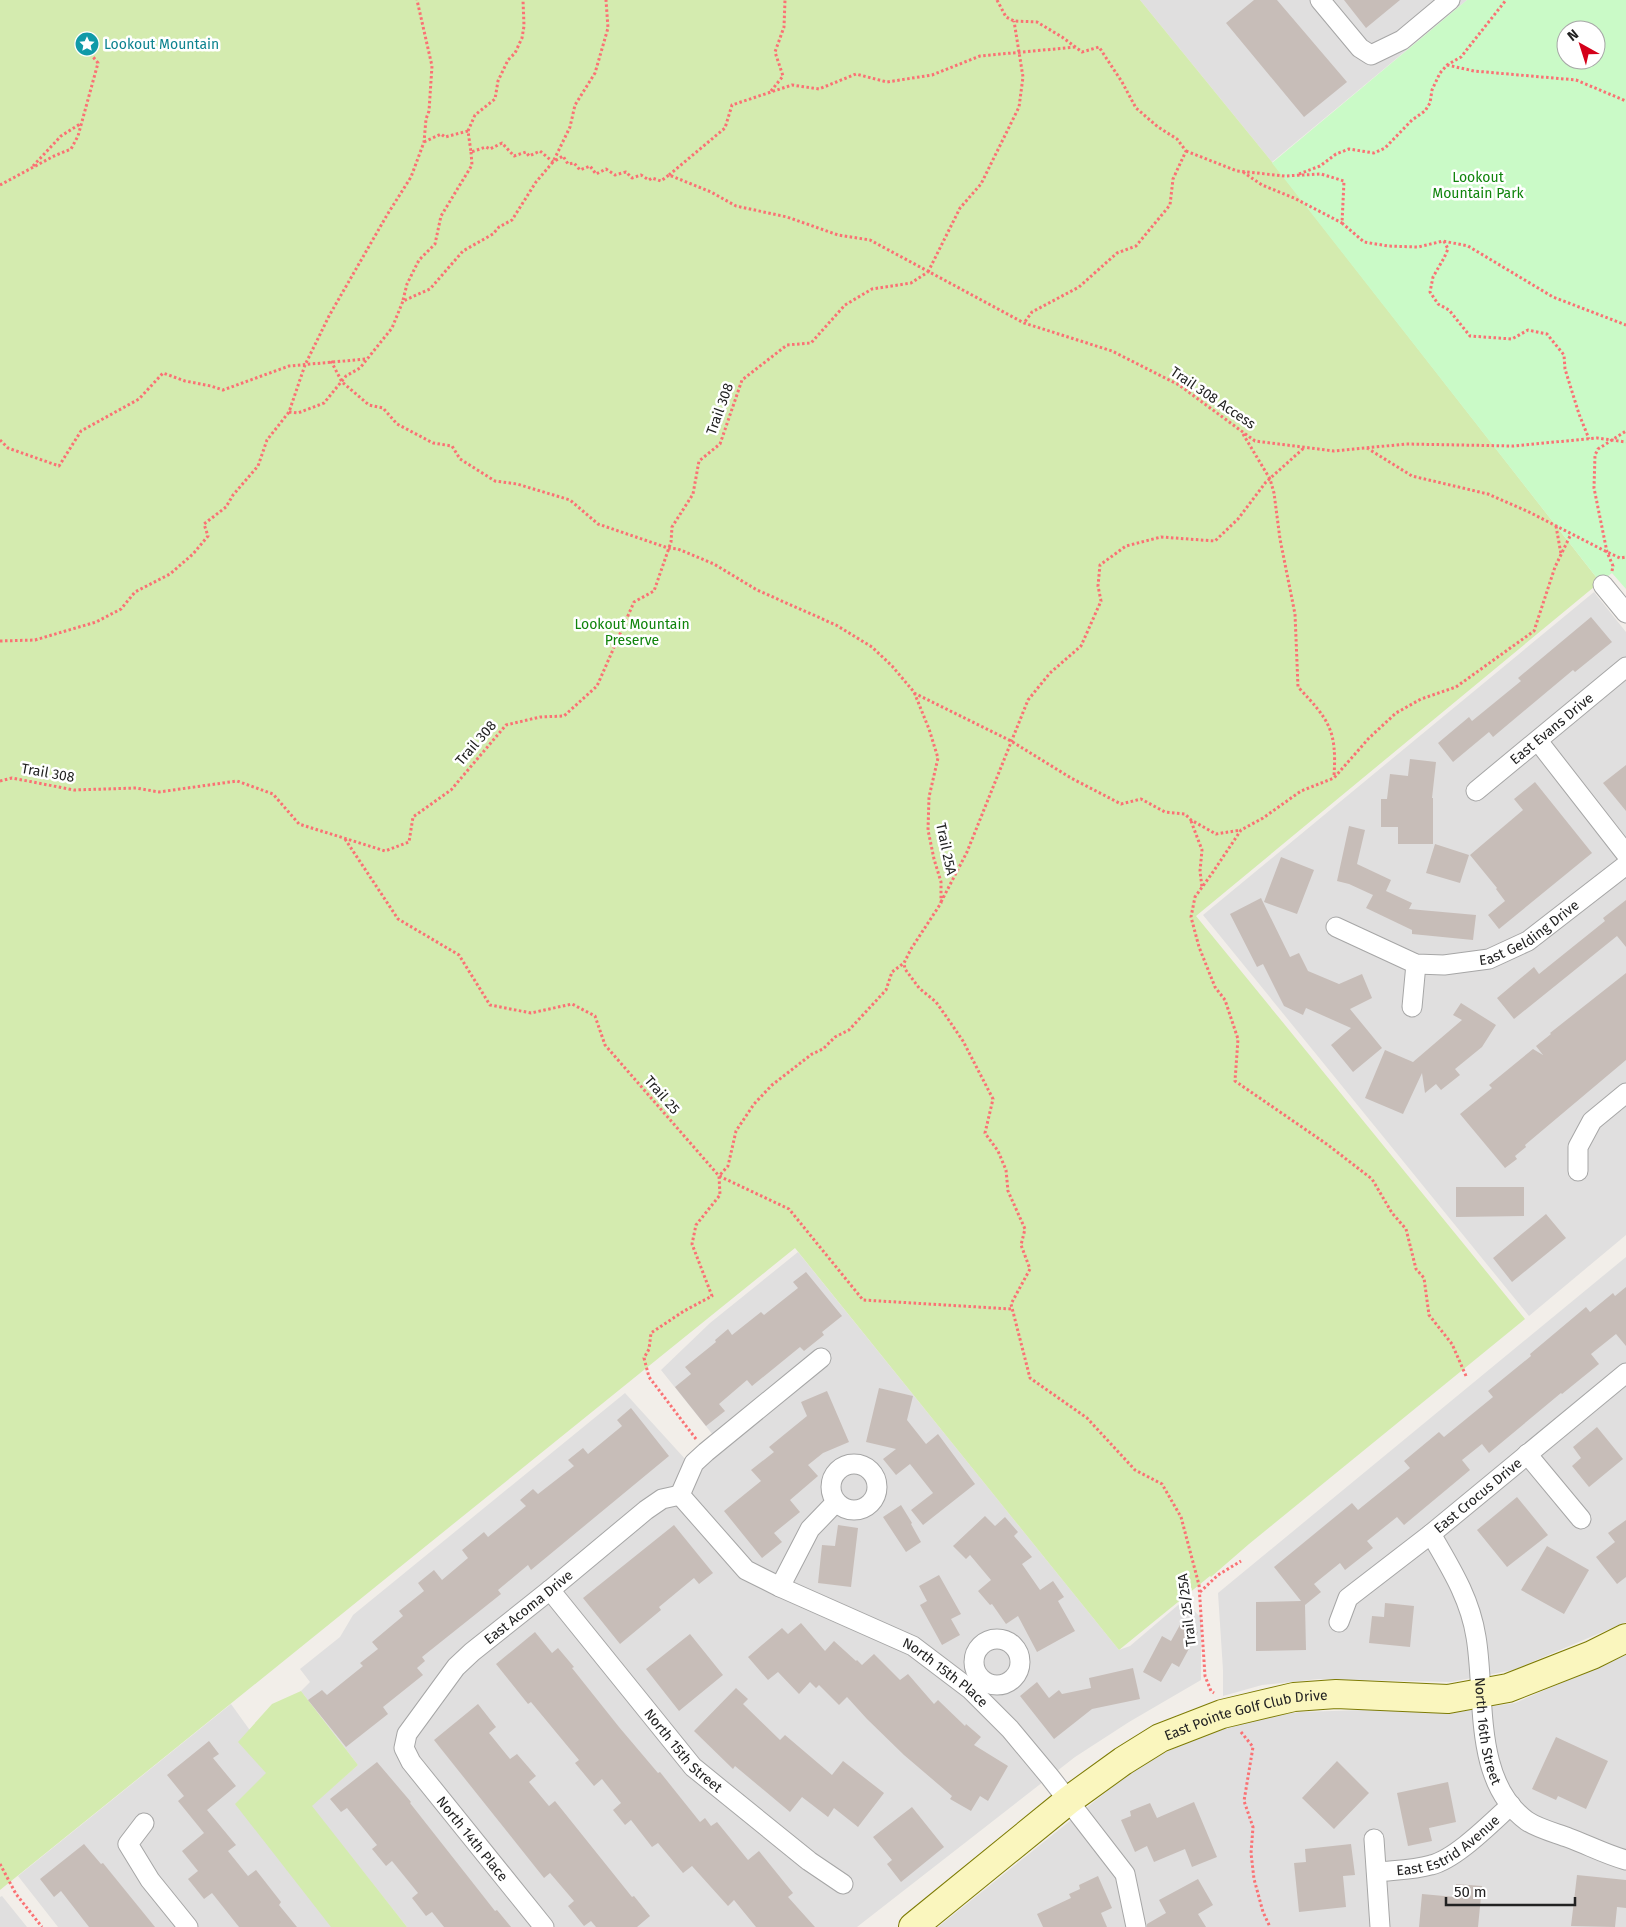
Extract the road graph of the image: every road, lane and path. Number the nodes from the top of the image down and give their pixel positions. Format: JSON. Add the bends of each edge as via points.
{"nodes":[{"id":1,"x":417,"y":0,"type":"edge"},
{"id":2,"x":523,"y":0,"type":"edge"},
{"id":3,"x":606,"y":0,"type":"edge"},
{"id":4,"x":785,"y":0,"type":"edge"},
{"id":5,"x":997,"y":0,"type":"edge"},
{"id":6,"x":1320,"y":0,"type":"edge"},
{"id":7,"x":1450,"y":0,"type":"edge"},
{"id":8,"x":1506,"y":0,"type":"edge"},
{"id":9,"x":1014,"y":21,"type":"junction"},
{"id":10,"x":92,"y":34,"type":"dead end"},
{"id":11,"x":1076,"y":47,"type":"junction"},
{"id":12,"x":1019,"y":52,"type":"junction"},
{"id":13,"x":1447,"y":65,"type":"junction"},
{"id":14,"x":771,"y":92,"type":"junction"},
{"id":15,"x":1626,"y":101,"type":"edge"},
{"id":16,"x":81,"y":124,"type":"junction"},
{"id":17,"x":468,"y":131,"type":"junction"},
{"id":18,"x":424,"y":142,"type":"junction"},
{"id":19,"x":1186,"y":151,"type":"junction"},
{"id":20,"x":471,"y":152,"type":"junction"},
{"id":21,"x":553,"y":162,"type":"junction"},
{"id":22,"x":30,"y":169,"type":"junction"},
{"id":23,"x":1241,"y":171,"type":"junction"},
{"id":24,"x":669,"y":175,"type":"junction"},
{"id":25,"x":1296,"y":175,"type":"junction"},
{"id":26,"x":0,"y":185,"type":"edge"},
{"id":27,"x":1342,"y":223,"type":"junction"},
{"id":28,"x":1443,"y":241,"type":"junction"},
{"id":29,"x":928,"y":272,"type":"junction"},
{"id":30,"x":403,"y":301,"type":"junction"},
{"id":31,"x":1024,"y":323,"type":"junction"},
{"id":32,"x":1626,"y":325,"type":"edge"},
{"id":33,"x":368,"y":359,"type":"junction"},
{"id":34,"x":331,"y":361,"type":"junction"},
{"id":35,"x":305,"y":365,"type":"junction"},
{"id":36,"x":342,"y":382,"type":"junction"},
{"id":37,"x":289,"y":412,"type":"junction"},
{"id":38,"x":1242,"y":431,"type":"junction"},
{"id":39,"x":1626,"y":431,"type":"edge"},
{"id":40,"x":1589,"y":439,"type":"junction"},
{"id":41,"x":1615,"y":439,"type":"junction"},
{"id":42,"x":0,"y":440,"type":"edge"},
{"id":43,"x":1626,"y":442,"type":"edge"},
{"id":44,"x":1305,"y":447,"type":"junction"},
{"id":45,"x":1368,"y":448,"type":"junction"},
{"id":46,"x":1270,"y":479,"type":"junction"},
{"id":47,"x":1555,"y":525,"type":"junction"},
{"id":48,"x":668,"y":548,"type":"junction"},
{"id":49,"x":1607,"y":552,"type":"junction"},
{"id":50,"x":1562,"y":554,"type":"dead end"},
{"id":51,"x":1626,"y":557,"type":"edge"},
{"id":52,"x":1605,"y":587,"type":"joint"},
{"id":53,"x":1626,"y":613,"type":"edge"},
{"id":54,"x":0,"y":641,"type":"edge"},
{"id":55,"x":1626,"y":666,"type":"edge"},
{"id":56,"x":914,"y":692,"type":"junction"},
{"id":57,"x":1011,"y":741,"type":"junction"},
{"id":58,"x":1538,"y":741,"type":"junction"},
{"id":59,"x":1334,"y":778,"type":"dead end"},
{"id":60,"x":0,"y":782,"type":"edge"},
{"id":61,"x":1476,"y":791,"type":"dead end"},
{"id":62,"x":1191,"y":820,"type":"junction"},
{"id":63,"x":1241,"y":830,"type":"dead end"},
{"id":64,"x":344,"y":838,"type":"junction"},
{"id":65,"x":1626,"y":854,"type":"edge"},
{"id":66,"x":1626,"y":865,"type":"edge"},
{"id":67,"x":1202,"y":888,"type":"dead end"},
{"id":68,"x":941,"y":903,"type":"junction"},
{"id":69,"x":1336,"y":927,"type":"dead end"},
{"id":70,"x":904,"y":963,"type":"junction"},
{"id":71,"x":1416,"y":964,"type":"junction"},
{"id":72,"x":1412,"y":1007,"type":"dead end"},
{"id":73,"x":1626,"y":1093,"type":"edge"},
{"id":74,"x":1578,"y":1171,"type":"dead end"},
{"id":75,"x":719,"y":1176,"type":"junction"},
{"id":76,"x":1011,"y":1310,"type":"junction"},
{"id":77,"x":821,"y":1358,"type":"dead end"},
{"id":78,"x":1626,"y":1373,"type":"edge"},
{"id":79,"x":706,"y":1452,"type":"junction"},
{"id":80,"x":1527,"y":1454,"type":"junction"},
{"id":81,"x":680,"y":1495,"type":"junction"},
{"id":82,"x":836,"y":1502,"type":"dead end"},
{"id":83,"x":1581,"y":1519,"type":"dead end"},
{"id":84,"x":1431,"y":1534,"type":"junction"},
{"id":85,"x":1241,"y":1561,"type":"dead end"},
{"id":86,"x":780,"y":1587,"type":"junction"},
{"id":87,"x":550,"y":1590,"type":"junction"},
{"id":88,"x":1199,"y":1592,"type":"junction"},
{"id":89,"x":1339,"y":1622,"type":"dead end"},
{"id":90,"x":1626,"y":1638,"type":"edge"},
{"id":91,"x":1482,"y":1692,"type":"junction"},
{"id":92,"x":1238,"y":1710,"type":"junction"},
{"id":93,"x":404,"y":1748,"type":"joint"},
{"id":94,"x":1069,"y":1800,"type":"junction"},
{"id":95,"x":1511,"y":1805,"type":"junction"},
{"id":96,"x":144,"y":1823,"type":"dead end"},
{"id":97,"x":1374,"y":1839,"type":"dead end"},
{"id":98,"x":1626,"y":1860,"type":"edge"},
{"id":99,"x":0,"y":1864,"type":"edge"},
{"id":100,"x":1377,"y":1872,"type":"junction"},
{"id":101,"x":4,"y":1873,"type":"junction"},
{"id":102,"x":0,"y":1876,"type":"edge"},
{"id":103,"x":843,"y":1884,"type":"dead end"},
{"id":104,"x":916,"y":1925,"type":"edge"},
{"id":105,"x":42,"y":1927,"type":"edge"},
{"id":106,"x":188,"y":1927,"type":"edge"},
{"id":107,"x":544,"y":1927,"type":"edge"},
{"id":108,"x":1136,"y":1927,"type":"edge"},
{"id":109,"x":1270,"y":1927,"type":"edge"},
{"id":110,"x":1380,"y":1927,"type":"edge"}],
"edges":[{"from":1,"to":18,"type":"path","via":[[432,66]]},
{"from":2,"to":17,"type":"path","via":[[522,38],[498,81],[495,99],[475,115]]},
{"from":3,"to":21,"type":"path","via":[[608,28],[595,73],[575,105],[570,127]]},
{"from":4,"to":14,"type":"path","via":[[784,27],[775,52],[783,76]]},
{"from":5,"to":9,"type":"path","via":[[1006,17]]},
{"from":6,"to":7,"type":"street","via":[[1360,48],[1371,55],[1402,40]]},
{"from":8,"to":13,"type":"path","via":[[1461,57]]},
{"from":9,"to":11,"type":"path","via":[[1037,22]]},
{"from":9,"to":12,"type":"path"},
{"from":10,"to":16,"type":"path","via":[[86,48],[98,63]]},
{"from":11,"to":12,"type":"path"},
{"from":11,"to":19,"type":"path","via":[[1082,52],[1099,47],[1136,108],[1177,139]]},
{"from":12,"to":14,"type":"path","via":[[980,56],[932,75],[887,82],[856,74],[819,89],[792,85]]},
{"from":12,"to":29,"type":"path","via":[[1023,78],[1020,107],[981,184],[960,208]]},
{"from":13,"to":15,"type":"path","via":[[1474,71],[1576,80]]},
{"from":13,"to":25,"type":"path","via":[[1432,90],[1425,112],[1412,120],[1384,148],[1374,153],[1349,149]]},
{"from":14,"to":24,"type":"path","via":[[732,106],[725,128]]},
{"from":16,"to":22,"type":"path","via":[[61,136]]},
{"from":16,"to":22,"type":"path","via":[[71,149]]},
{"from":17,"to":18,"type":"path","via":[[445,137],[441,134]]},
{"from":17,"to":20,"type":"path"},
{"from":18,"to":35,"type":"path","via":[[411,177],[329,316]]},
{"from":19,"to":23,"type":"path"},
{"from":19,"to":31,"type":"path","via":[[1172,179],[1170,205],[1136,246],[1117,253],[1079,287],[1032,312]]},
{"from":20,"to":21,"type":"path","via":[[502,143],[514,156],[526,152],[529,156],[540,151]]},
{"from":20,"to":30,"type":"path","via":[[472,165],[441,216],[435,244],[419,260]]},
{"from":21,"to":24,"type":"path","via":[[563,156],[568,164],[574,163],[580,170],[590,166],[596,174],[606,169],[615,175],[626,172],[632,178],[641,175],[649,180],[661,181]]},
{"from":21,"to":30,"type":"path","via":[[512,220],[463,251],[430,289]]},
{"from":22,"to":26,"type":"path"},
{"from":23,"to":25,"type":"path"},
{"from":23,"to":27,"type":"path","via":[[1262,185]]},
{"from":24,"to":29,"type":"path","name":"Trail 308 Access","via":[[736,206],[787,216],[838,235],[870,240]]},
{"from":25,"to":27,"type":"path","via":[[1322,174],[1344,181]]},
{"from":27,"to":28,"type":"path","via":[[1364,242],[1380,245],[1418,247]]},
{"from":28,"to":32,"type":"path","via":[[1468,246],[1553,297]]},
{"from":28,"to":40,"type":"path","via":[[1448,249],[1433,276],[1430,292],[1438,304],[1449,310],[1470,336],[1512,339],[1528,330],[1547,334],[1564,355],[1565,369]]},
{"from":29,"to":31,"type":"path","name":"Trail 308 Access"},
{"from":29,"to":48,"type":"path","name":"Trail 308","via":[[911,283],[872,289],[844,305],[811,342],[787,345],[742,380],[720,444],[699,461],[693,494],[672,527]]},
{"from":30,"to":33,"type":"path","via":[[392,328]]},
{"from":31,"to":38,"type":"path","name":"Trail 308 Access","via":[[1112,352],[1179,385]]},
{"from":33,"to":34,"type":"path"},
{"from":33,"to":36,"type":"path"},
{"from":34,"to":35,"type":"path"},
{"from":34,"to":36,"type":"path"},
{"from":35,"to":37,"type":"path"},
{"from":35,"to":42,"type":"path","via":[[289,366],[223,390],[163,373],[139,399],[81,431],[59,466],[8,448]]},
{"from":36,"to":37,"type":"path","via":[[324,403],[298,413]]},
{"from":36,"to":48,"type":"path","name":"Trail 25A","via":[[369,405],[383,408],[397,424],[433,443],[452,446],[460,460],[495,481],[570,500],[598,524]]},
{"from":37,"to":54,"type":"path","via":[[267,440],[258,466],[226,507],[204,524],[208,536],[170,574],[134,592],[121,609],[96,622],[35,640]]},
{"from":38,"to":44,"type":"path","name":"Trail 308 Access","via":[[1255,441]]},
{"from":38,"to":46,"type":"path"},
{"from":39,"to":41,"type":"path"},
{"from":40,"to":41,"type":"path","name":"Trail 308 Access"},
{"from":40,"to":45,"type":"path","name":"Trail 308 Access","via":[[1513,446],[1406,444]]},
{"from":41,"to":43,"type":"path","name":"Trail 308 Access"},
{"from":41,"to":49,"type":"path","via":[[1598,448],[1595,455],[1594,488]]},
{"from":44,"to":45,"type":"path","name":"Trail 308 Access","via":[[1334,451]]},
{"from":44,"to":46,"type":"path"},
{"from":45,"to":47,"type":"path","via":[[1412,476],[1488,494]]},
{"from":46,"to":57,"type":"path","via":[[1215,541],[1161,537],[1126,546],[1100,565],[1098,586],[1102,600],[1081,646],[1050,672],[1028,700]]},
{"from":46,"to":59,"type":"path","via":[[1295,614],[1298,687],[1318,708],[1331,729]]},
{"from":47,"to":49,"type":"path"},
{"from":47,"to":50,"type":"path"},
{"from":48,"to":56,"type":"path","name":"Trail 25A","via":[[714,564],[757,590],[843,630],[872,647]]},
{"from":48,"to":64,"type":"path","name":"Trail 308","via":[[654,591],[634,602],[596,686],[564,716],[540,716],[506,725],[451,790],[412,817],[409,842],[385,851]]},
{"from":49,"to":51,"type":"path"},
{"from":49,"to":52,"type":"path","via":[[1613,566]]},
{"from":52,"to":53,"type":"street"},
{"from":55,"to":58,"type":"street","name":"East Evans Drive"},
{"from":56,"to":57,"type":"path"},
{"from":56,"to":68,"type":"path","name":"Trail 25A","via":[[938,758],[929,797],[928,830],[941,882]]},
{"from":57,"to":62,"type":"path","via":[[1121,804],[1141,798],[1165,812],[1185,814]]},
{"from":57,"to":68,"type":"path","via":[[967,852]]},
{"from":58,"to":61,"type":"street","name":"East Evans Drive"},
{"from":58,"to":65,"type":"street"},
{"from":60,"to":64,"type":"path","name":"Trail 308","via":[[12,778],[74,790],[136,788],[159,792],[237,781],[273,794],[298,824]]},
{"from":62,"to":63,"type":"path","via":[[1216,834]]},
{"from":62,"to":67,"type":"path","via":[[1202,850]]},
{"from":64,"to":75,"type":"path","name":"Trail 25","via":[[398,919],[459,955],[490,1005],[531,1013],[572,1004],[595,1016],[605,1045]]},
{"from":66,"to":71,"type":"street","name":"East Gelding Drive","via":[[1528,941],[1489,959],[1444,965]]},
{"from":68,"to":70,"type":"path"},
{"from":69,"to":71,"type":"street","name":"East Gelding Drive"},
{"from":70,"to":75,"type":"path","via":[[892,972],[886,990],[849,1030],[812,1054],[760,1098],[736,1130],[728,1166]]},
{"from":70,"to":76,"type":"path","via":[[905,969],[936,1002],[963,1041],[993,1099],[984,1133],[998,1151],[1006,1170],[1008,1191],[1025,1229],[1021,1245],[1030,1269],[1011,1304]]},
{"from":71,"to":72,"type":"street"},
{"from":73,"to":74,"type":"street","via":[[1592,1121],[1578,1147]]},
{"from":75,"to":76,"type":"path","name":"Trail 25","via":[[789,1209],[863,1300]]},
{"from":75,"to":79,"type":"path","via":[[720,1195],[696,1225],[692,1244],[712,1296],[651,1333],[644,1358],[649,1378]]},
{"from":76,"to":88,"type":"path","name":"Trail 25/25A","via":[[1030,1378],[1087,1418],[1135,1470],[1162,1484],[1181,1517]]},
{"from":77,"to":79,"type":"street"},
{"from":78,"to":80,"type":"street","name":"East Crocus Drive"},
{"from":79,"to":81,"type":"street","via":[[694,1463]]},
{"from":80,"to":83,"type":"street"},
{"from":80,"to":84,"type":"street","name":"East Crocus Drive"},
{"from":81,"to":86,"type":"street","name":"North 15th Place","via":[[746,1570]]},
{"from":81,"to":87,"type":"street","name":"East Acoma Drive","via":[[662,1499],[646,1510]]},
{"from":82,"to":86,"type":"street","via":[[810,1529]]},
{"from":84,"to":89,"type":"street","name":"East Crocus Drive","via":[[1348,1598]]},
{"from":84,"to":91,"type":"street","name":"North 16th Street","via":[[1468,1600]]},
{"from":85,"to":88,"type":"path"},
{"from":86,"to":94,"type":"street","name":"North 15th Place","via":[[913,1646],[976,1685]]},
{"from":87,"to":93,"type":"street","name":"East Acoma Drive","via":[[456,1667],[407,1734]]},
{"from":87,"to":103,"type":"street","name":"North 15th Street","via":[[692,1767],[809,1861]]},
{"from":88,"to":92,"type":"path","name":"Trail 25/25A","via":[[1205,1676],[1211,1691]]},
{"from":90,"to":91,"type":"street","name":"East Pointe Golf Club Drive","via":[[1508,1688]]},
{"from":91,"to":92,"type":"street","name":"East Pointe Golf Club Drive","via":[[1448,1699],[1311,1695]]},
{"from":91,"to":95,"type":"street","name":"North 16th Street","via":[[1488,1754],[1498,1785]]},
{"from":92,"to":94,"type":"street","name":"East Pointe Golf Club Drive","via":[[1160,1738]]},
{"from":92,"to":109,"type":"path","via":[[1241,1732],[1253,1747],[1244,1801],[1254,1827],[1251,1853],[1254,1879]]},
{"from":93,"to":107,"type":"street","name":"North 14th Place","via":[[415,1768]]},
{"from":94,"to":104,"type":"street","name":"East Pointe Golf Club Drive"},
{"from":94,"to":108,"type":"street","name":"North 15th Place","via":[[1125,1874]]},
{"from":95,"to":98,"type":"street","name":"North 16th Street","via":[[1528,1821]]},
{"from":95,"to":100,"type":"street","name":"East Estrid Avenue","via":[[1447,1858],[1433,1865]]},
{"from":96,"to":106,"type":"street","via":[[128,1844],[150,1880]]},
{"from":97,"to":100,"type":"street","name":"East Estrid Avenue"},
{"from":99,"to":101,"type":"path"},
{"from":100,"to":110,"type":"street","name":"East Estrid Avenue"},
{"from":101,"to":102,"type":"path"},
{"from":101,"to":105,"type":"path"}]}
